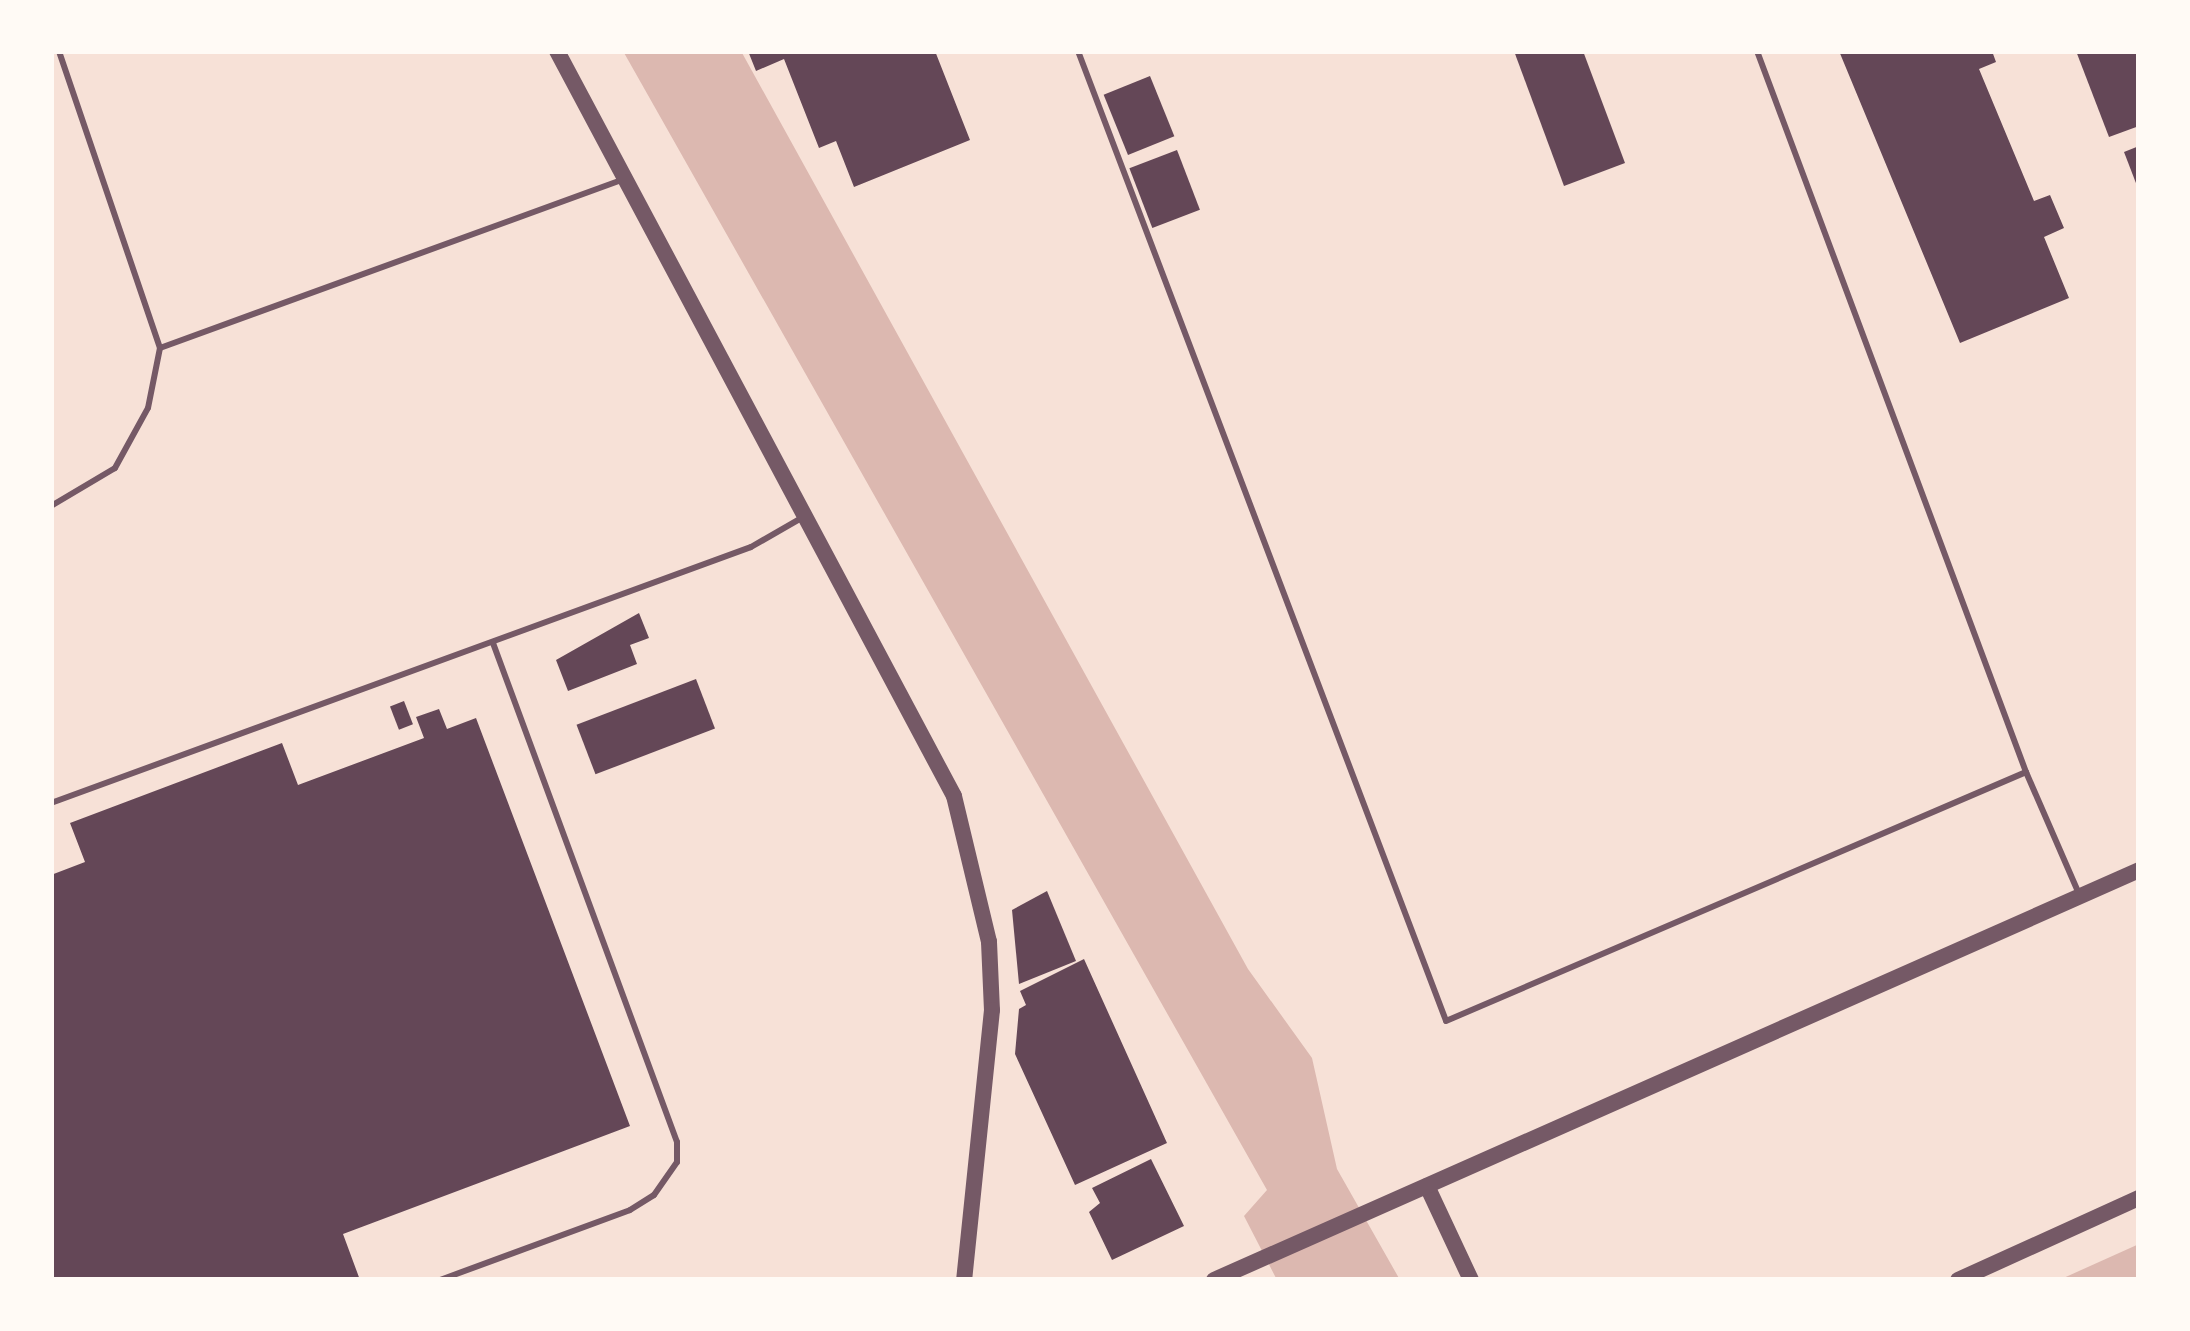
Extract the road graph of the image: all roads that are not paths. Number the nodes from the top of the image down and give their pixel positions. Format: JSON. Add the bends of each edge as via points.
{"nodes":[{"id":1,"x":59,"y":51,"type":"edge"},
{"id":2,"x":557,"y":51,"type":"edge"},
{"id":3,"x":1078,"y":51,"type":"edge"},
{"id":4,"x":1757,"y":51,"type":"edge"},
{"id":5,"x":627,"y":178,"type":"junction"},
{"id":6,"x":160,"y":348,"type":"junction"},
{"id":7,"x":51,"y":506,"type":"edge"},
{"id":8,"x":808,"y":515,"type":"junction"},
{"id":9,"x":493,"y":643,"type":"junction"},
{"id":10,"x":2026,"y":772,"type":"junction"},
{"id":11,"x":51,"y":803,"type":"edge"},
{"id":12,"x":2139,"y":870,"type":"edge"},
{"id":13,"x":2080,"y":896,"type":"junction"},
{"id":14,"x":1427,"y":1186,"type":"junction"},
{"id":15,"x":2139,"y":1198,"type":"edge"},
{"id":16,"x":440,"y":1280,"type":"edge"},
{"id":17,"x":964,"y":1280,"type":"edge"},
{"id":18,"x":1214,"y":1280,"type":"edge"},
{"id":19,"x":1471,"y":1280,"type":"edge"},
{"id":20,"x":1958,"y":1280,"type":"edge"}],
"edges":[{"from":1,"to":6,"type":"lane"},
{"from":2,"to":5,"type":"street"},
{"from":3,"to":10,"type":"lane","via":[[1446,1021]]},
{"from":4,"to":10,"type":"lane"},
{"from":5,"to":6,"type":"lane"},
{"from":5,"to":8,"type":"street"},
{"from":6,"to":7,"type":"lane","via":[[148,408],[115,468]]},
{"from":8,"to":9,"type":"lane","via":[[752,547]]},
{"from":8,"to":17,"type":"street","via":[[925,730],[976,872],[992,1010]]},
{"from":9,"to":11,"type":"lane"},
{"from":9,"to":16,"type":"lane","via":[[677,1142],[677,1162],[654,1195],[630,1210]]},
{"from":10,"to":13,"type":"lane"},
{"from":12,"to":13,"type":"street"},
{"from":13,"to":14,"type":"street"},
{"from":14,"to":18,"type":"street"},
{"from":14,"to":19,"type":"street"},
{"from":15,"to":20,"type":"street"}]}
